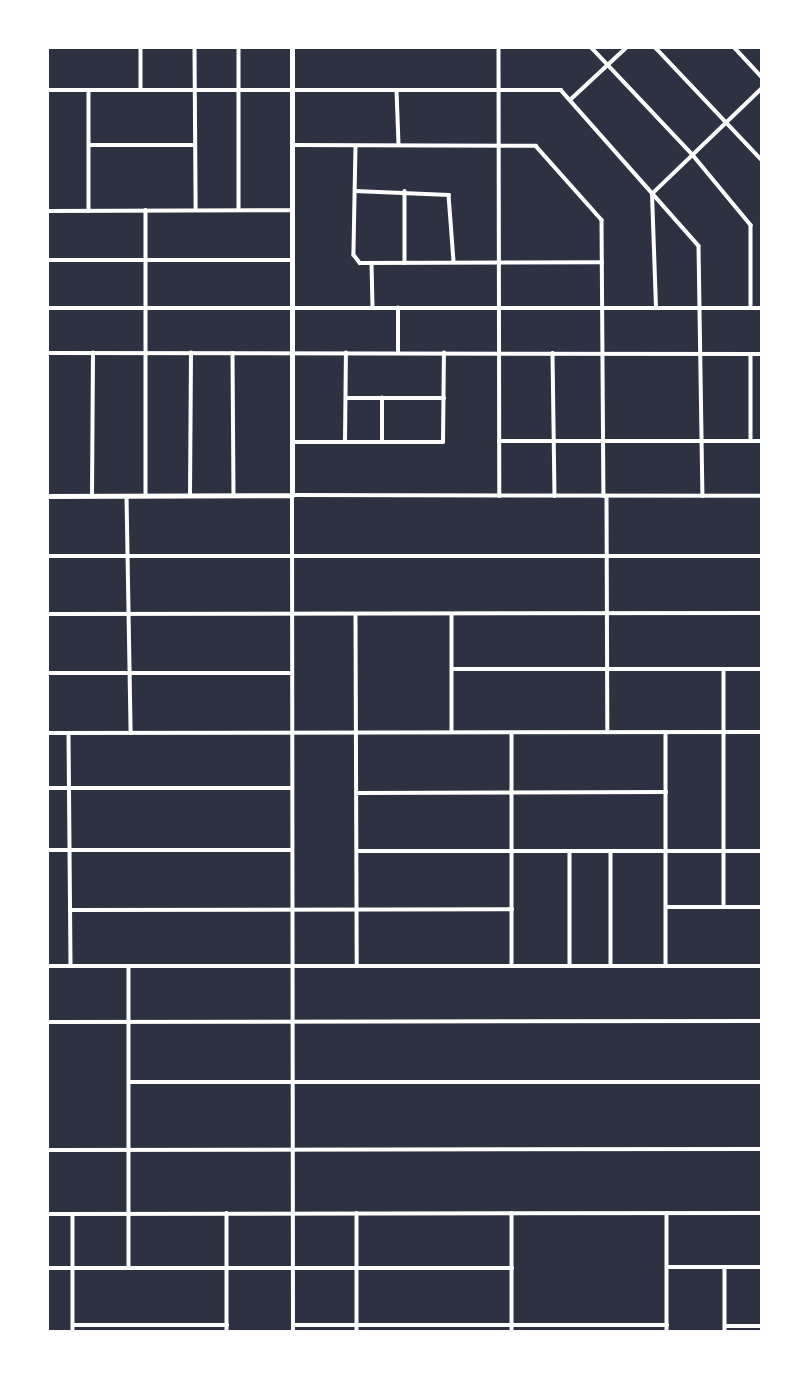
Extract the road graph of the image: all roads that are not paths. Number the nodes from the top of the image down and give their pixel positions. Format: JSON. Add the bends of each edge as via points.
{"nodes":[{"id":1,"x":141,"y":47,"type":"edge"},
{"id":2,"x":195,"y":47,"type":"edge"},
{"id":3,"x":239,"y":47,"type":"edge"},
{"id":4,"x":292,"y":47,"type":"edge"},
{"id":5,"x":499,"y":47,"type":"edge"},
{"id":6,"x":591,"y":47,"type":"edge"},
{"id":7,"x":627,"y":47,"type":"edge"},
{"id":8,"x":655,"y":47,"type":"edge"},
{"id":9,"x":734,"y":47,"type":"edge"},
{"id":10,"x":608,"y":65,"type":"junction"},
{"id":11,"x":762,"y":77,"type":"edge"},
{"id":12,"x":762,"y":88,"type":"edge"},
{"id":13,"x":47,"y":90,"type":"edge"},
{"id":14,"x":89,"y":90,"type":"junction"},
{"id":15,"x":141,"y":90,"type":"junction"},
{"id":16,"x":195,"y":90,"type":"junction"},
{"id":17,"x":239,"y":90,"type":"junction"},
{"id":18,"x":292,"y":90,"type":"junction"},
{"id":19,"x":397,"y":90,"type":"junction"},
{"id":20,"x":499,"y":90,"type":"junction"},
{"id":21,"x":570,"y":100,"type":"junction"},
{"id":22,"x":726,"y":122,"type":"junction"},
{"id":23,"x":89,"y":145,"type":"junction"},
{"id":24,"x":195,"y":145,"type":"junction"},
{"id":25,"x":292,"y":145,"type":"junction"},
{"id":26,"x":356,"y":145,"type":"junction"},
{"id":27,"x":399,"y":145,"type":"junction"},
{"id":28,"x":499,"y":146,"type":"junction"},
{"id":29,"x":693,"y":155,"type":"junction"},
{"id":30,"x":762,"y":160,"type":"edge"},
{"id":31,"x":355,"y":191,"type":"junction"},
{"id":32,"x":405,"y":191,"type":"junction"},
{"id":33,"x":652,"y":194,"type":"junction"},
{"id":34,"x":292,"y":210,"type":"junction"},
{"id":35,"x":47,"y":211,"type":"edge"},
{"id":36,"x":89,"y":211,"type":"junction"},
{"id":37,"x":146,"y":211,"type":"junction"},
{"id":38,"x":196,"y":211,"type":"junction"},
{"id":39,"x":239,"y":211,"type":"junction"},
{"id":40,"x":47,"y":260,"type":"edge"},
{"id":41,"x":146,"y":260,"type":"junction"},
{"id":42,"x":292,"y":260,"type":"junction"},
{"id":43,"x":454,"y":262,"type":"junction"},
{"id":44,"x":499,"y":262,"type":"junction"},
{"id":45,"x":602,"y":262,"type":"junction"},
{"id":46,"x":372,"y":263,"type":"junction"},
{"id":47,"x":405,"y":263,"type":"junction"},
{"id":48,"x":47,"y":308,"type":"edge"},
{"id":49,"x":146,"y":308,"type":"junction"},
{"id":50,"x":292,"y":308,"type":"junction"},
{"id":51,"x":373,"y":308,"type":"junction"},
{"id":52,"x":398,"y":308,"type":"junction"},
{"id":53,"x":499,"y":308,"type":"junction"},
{"id":54,"x":602,"y":308,"type":"junction"},
{"id":55,"x":656,"y":308,"type":"junction"},
{"id":56,"x":700,"y":308,"type":"junction"},
{"id":57,"x":751,"y":308,"type":"junction"},
{"id":58,"x":762,"y":308,"type":"edge"},
{"id":59,"x":47,"y":353,"type":"edge"},
{"id":60,"x":93,"y":353,"type":"junction"},
{"id":61,"x":146,"y":353,"type":"junction"},
{"id":62,"x":191,"y":353,"type":"junction"},
{"id":63,"x":233,"y":353,"type":"junction"},
{"id":64,"x":292,"y":353,"type":"junction"},
{"id":65,"x":346,"y":353,"type":"junction"},
{"id":66,"x":398,"y":353,"type":"junction"},
{"id":67,"x":444,"y":353,"type":"junction"},
{"id":68,"x":499,"y":353,"type":"junction"},
{"id":69,"x":553,"y":353,"type":"junction"},
{"id":70,"x":603,"y":353,"type":"junction"},
{"id":71,"x":701,"y":354,"type":"junction"},
{"id":72,"x":751,"y":354,"type":"junction"},
{"id":73,"x":762,"y":354,"type":"edge"},
{"id":74,"x":346,"y":398,"type":"junction"},
{"id":75,"x":382,"y":398,"type":"junction"},
{"id":76,"x":443,"y":398,"type":"junction"},
{"id":77,"x":499,"y":441,"type":"junction"},
{"id":78,"x":555,"y":441,"type":"junction"},
{"id":79,"x":603,"y":441,"type":"junction"},
{"id":80,"x":702,"y":441,"type":"junction"},
{"id":81,"x":751,"y":441,"type":"junction"},
{"id":82,"x":762,"y":441,"type":"edge"},
{"id":83,"x":292,"y":442,"type":"junction"},
{"id":84,"x":345,"y":442,"type":"junction"},
{"id":85,"x":382,"y":442,"type":"junction"},
{"id":86,"x":292,"y":495,"type":"junction"},
{"id":87,"x":47,"y":496,"type":"edge"},
{"id":88,"x":92,"y":496,"type":"junction"},
{"id":89,"x":127,"y":496,"type":"junction"},
{"id":90,"x":146,"y":496,"type":"junction"},
{"id":91,"x":190,"y":496,"type":"junction"},
{"id":92,"x":234,"y":496,"type":"junction"},
{"id":93,"x":500,"y":496,"type":"junction"},
{"id":94,"x":555,"y":496,"type":"junction"},
{"id":95,"x":606,"y":496,"type":"junction"},
{"id":96,"x":703,"y":496,"type":"junction"},
{"id":97,"x":762,"y":496,"type":"edge"},
{"id":98,"x":762,"y":555,"type":"edge"},
{"id":99,"x":47,"y":556,"type":"edge"},
{"id":100,"x":128,"y":556,"type":"junction"},
{"id":101,"x":292,"y":556,"type":"junction"},
{"id":102,"x":607,"y":556,"type":"junction"},
{"id":103,"x":129,"y":613,"type":"junction"},
{"id":104,"x":292,"y":613,"type":"junction"},
{"id":105,"x":608,"y":613,"type":"junction"},
{"id":106,"x":762,"y":613,"type":"edge"},
{"id":107,"x":47,"y":614,"type":"edge"},
{"id":108,"x":452,"y":615,"type":"junction"},
{"id":109,"x":356,"y":616,"type":"junction"},
{"id":110,"x":452,"y":669,"type":"junction"},
{"id":111,"x":608,"y":669,"type":"junction"},
{"id":112,"x":724,"y":669,"type":"junction"},
{"id":113,"x":762,"y":669,"type":"edge"},
{"id":114,"x":47,"y":673,"type":"edge"},
{"id":115,"x":130,"y":673,"type":"junction"},
{"id":116,"x":292,"y":673,"type":"junction"},
{"id":117,"x":724,"y":732,"type":"junction"},
{"id":118,"x":762,"y":732,"type":"edge"},
{"id":119,"x":47,"y":733,"type":"edge"},
{"id":120,"x":69,"y":733,"type":"junction"},
{"id":121,"x":131,"y":733,"type":"junction"},
{"id":122,"x":292,"y":733,"type":"junction"},
{"id":123,"x":357,"y":733,"type":"junction"},
{"id":124,"x":452,"y":733,"type":"junction"},
{"id":125,"x":512,"y":733,"type":"junction"},
{"id":126,"x":608,"y":733,"type":"junction"},
{"id":127,"x":666,"y":733,"type":"junction"},
{"id":128,"x":47,"y":788,"type":"edge"},
{"id":129,"x":70,"y":788,"type":"junction"},
{"id":130,"x":292,"y":788,"type":"junction"},
{"id":131,"x":357,"y":793,"type":"junction"},
{"id":132,"x":512,"y":793,"type":"junction"},
{"id":133,"x":666,"y":793,"type":"junction"},
{"id":134,"x":47,"y":850,"type":"edge"},
{"id":135,"x":71,"y":850,"type":"junction"},
{"id":136,"x":292,"y":850,"type":"junction"},
{"id":137,"x":357,"y":851,"type":"junction"},
{"id":138,"x":512,"y":851,"type":"junction"},
{"id":139,"x":570,"y":851,"type":"junction"},
{"id":140,"x":611,"y":851,"type":"junction"},
{"id":141,"x":666,"y":851,"type":"junction"},
{"id":142,"x":724,"y":851,"type":"junction"},
{"id":143,"x":762,"y":851,"type":"edge"},
{"id":144,"x":666,"y":907,"type":"junction"},
{"id":145,"x":724,"y":907,"type":"junction"},
{"id":146,"x":762,"y":907,"type":"edge"},
{"id":147,"x":357,"y":909,"type":"junction"},
{"id":148,"x":512,"y":909,"type":"junction"},
{"id":149,"x":71,"y":910,"type":"junction"},
{"id":150,"x":292,"y":910,"type":"junction"},
{"id":151,"x":47,"y":966,"type":"edge"},
{"id":152,"x":71,"y":966,"type":"junction"},
{"id":153,"x":129,"y":966,"type":"junction"},
{"id":154,"x":293,"y":966,"type":"junction"},
{"id":155,"x":357,"y":966,"type":"junction"},
{"id":156,"x":512,"y":966,"type":"junction"},
{"id":157,"x":570,"y":966,"type":"junction"},
{"id":158,"x":611,"y":966,"type":"junction"},
{"id":159,"x":666,"y":966,"type":"junction"},
{"id":160,"x":762,"y":966,"type":"edge"},
{"id":161,"x":762,"y":1021,"type":"edge"},
{"id":162,"x":47,"y":1022,"type":"edge"},
{"id":163,"x":129,"y":1022,"type":"junction"},
{"id":164,"x":293,"y":1022,"type":"junction"},
{"id":165,"x":129,"y":1082,"type":"junction"},
{"id":166,"x":293,"y":1082,"type":"junction"},
{"id":167,"x":762,"y":1082,"type":"edge"},
{"id":168,"x":762,"y":1149,"type":"edge"},
{"id":169,"x":47,"y":1150,"type":"edge"},
{"id":170,"x":129,"y":1150,"type":"junction"},
{"id":171,"x":293,"y":1150,"type":"junction"},
{"id":172,"x":73,"y":1213,"type":"junction"},
{"id":173,"x":129,"y":1213,"type":"junction"},
{"id":174,"x":227,"y":1213,"type":"junction"},
{"id":175,"x":293,"y":1213,"type":"junction"},
{"id":176,"x":357,"y":1213,"type":"junction"},
{"id":177,"x":512,"y":1213,"type":"junction"},
{"id":178,"x":667,"y":1213,"type":"junction"},
{"id":179,"x":762,"y":1213,"type":"edge"},
{"id":180,"x":47,"y":1214,"type":"edge"},
{"id":181,"x":667,"y":1267,"type":"junction"},
{"id":182,"x":725,"y":1267,"type":"junction"},
{"id":183,"x":762,"y":1267,"type":"edge"},
{"id":184,"x":47,"y":1268,"type":"edge"},
{"id":185,"x":73,"y":1268,"type":"junction"},
{"id":186,"x":129,"y":1268,"type":"junction"},
{"id":187,"x":227,"y":1268,"type":"junction"},
{"id":188,"x":293,"y":1268,"type":"junction"},
{"id":189,"x":357,"y":1268,"type":"junction"},
{"id":190,"x":512,"y":1268,"type":"junction"},
{"id":191,"x":73,"y":1325,"type":"junction"},
{"id":192,"x":227,"y":1325,"type":"junction"},
{"id":193,"x":293,"y":1325,"type":"junction"},
{"id":194,"x":357,"y":1325,"type":"junction"},
{"id":195,"x":512,"y":1325,"type":"junction"},
{"id":196,"x":667,"y":1325,"type":"junction"},
{"id":197,"x":725,"y":1326,"type":"junction"},
{"id":198,"x":762,"y":1326,"type":"edge"},
{"id":199,"x":73,"y":1332,"type":"edge"},
{"id":200,"x":227,"y":1332,"type":"edge"},
{"id":201,"x":293,"y":1332,"type":"edge"},
{"id":202,"x":357,"y":1332,"type":"edge"},
{"id":203,"x":512,"y":1332,"type":"edge"},
{"id":204,"x":667,"y":1332,"type":"edge"},
{"id":205,"x":725,"y":1332,"type":"edge"}],
"edges":[{"from":1,"to":15,"type":"street"},
{"from":2,"to":16,"type":"street"},
{"from":3,"to":17,"type":"street"},
{"from":4,"to":18,"type":"street"},
{"from":5,"to":20,"type":"street"},
{"from":6,"to":10,"type":"street"},
{"from":7,"to":10,"type":"street"},
{"from":8,"to":22,"type":"street"},
{"from":9,"to":11,"type":"street"},
{"from":10,"to":21,"type":"street"},
{"from":10,"to":29,"type":"street"},
{"from":12,"to":22,"type":"street"},
{"from":13,"to":14,"type":"street"},
{"from":14,"to":15,"type":"street"},
{"from":14,"to":23,"type":"street"},
{"from":15,"to":16,"type":"street"},
{"from":16,"to":17,"type":"street"},
{"from":16,"to":24,"type":"street"},
{"from":17,"to":18,"type":"street"},
{"from":17,"to":39,"type":"street"},
{"from":18,"to":19,"type":"street"},
{"from":18,"to":25,"type":"street"},
{"from":19,"to":20,"type":"street"},
{"from":19,"to":27,"type":"street"},
{"from":20,"to":21,"type":"street","via":[[561,90]]},
{"from":20,"to":28,"type":"street"},
{"from":21,"to":33,"type":"street"},
{"from":22,"to":29,"type":"street"},
{"from":22,"to":30,"type":"street"},
{"from":23,"to":24,"type":"street"},
{"from":23,"to":36,"type":"street"},
{"from":24,"to":38,"type":"street"},
{"from":25,"to":26,"type":"street"},
{"from":25,"to":34,"type":"street"},
{"from":26,"to":27,"type":"street"},
{"from":26,"to":31,"type":"street"},
{"from":27,"to":28,"type":"street"},
{"from":28,"to":44,"type":"street"},
{"from":28,"to":45,"type":"street","via":[[536,146],[602,220]]},
{"from":29,"to":33,"type":"street"},
{"from":29,"to":57,"type":"street","via":[[751,225]]},
{"from":31,"to":32,"type":"street"},
{"from":31,"to":46,"type":"street","via":[[355,260]]},
{"from":32,"to":43,"type":"street","via":[[449,195]]},
{"from":32,"to":47,"type":"street"},
{"from":33,"to":55,"type":"street"},
{"from":33,"to":56,"type":"street","via":[[699,246]]},
{"from":34,"to":39,"type":"street"},
{"from":34,"to":42,"type":"street"},
{"from":35,"to":36,"type":"street"},
{"from":36,"to":37,"type":"street"},
{"from":37,"to":38,"type":"street"},
{"from":37,"to":41,"type":"street"},
{"from":38,"to":39,"type":"street"},
{"from":40,"to":41,"type":"street"},
{"from":41,"to":42,"type":"street"},
{"from":41,"to":49,"type":"street"},
{"from":42,"to":50,"type":"street"},
{"from":43,"to":44,"type":"street"},
{"from":43,"to":47,"type":"street"},
{"from":44,"to":45,"type":"street"},
{"from":44,"to":53,"type":"street"},
{"from":45,"to":54,"type":"street"},
{"from":46,"to":47,"type":"street"},
{"from":46,"to":51,"type":"street"},
{"from":48,"to":49,"type":"street"},
{"from":49,"to":50,"type":"street"},
{"from":49,"to":61,"type":"street"},
{"from":50,"to":51,"type":"street"},
{"from":50,"to":64,"type":"street"},
{"from":51,"to":52,"type":"street"},
{"from":52,"to":53,"type":"street"},
{"from":52,"to":66,"type":"street"},
{"from":53,"to":54,"type":"street"},
{"from":53,"to":68,"type":"street"},
{"from":54,"to":55,"type":"street"},
{"from":54,"to":70,"type":"street"},
{"from":55,"to":56,"type":"street"},
{"from":56,"to":57,"type":"street"},
{"from":56,"to":71,"type":"street"},
{"from":57,"to":58,"type":"street"},
{"from":59,"to":60,"type":"street"},
{"from":60,"to":61,"type":"street"},
{"from":60,"to":88,"type":"street"},
{"from":61,"to":62,"type":"street"},
{"from":61,"to":90,"type":"street"},
{"from":62,"to":63,"type":"street"},
{"from":62,"to":91,"type":"street"},
{"from":63,"to":64,"type":"street"},
{"from":63,"to":92,"type":"street"},
{"from":64,"to":65,"type":"street"},
{"from":64,"to":83,"type":"street"},
{"from":65,"to":66,"type":"street"},
{"from":65,"to":74,"type":"street"},
{"from":66,"to":67,"type":"street"},
{"from":67,"to":68,"type":"street"},
{"from":67,"to":76,"type":"street"},
{"from":68,"to":69,"type":"street"},
{"from":68,"to":77,"type":"street"},
{"from":69,"to":70,"type":"street"},
{"from":69,"to":78,"type":"street"},
{"from":70,"to":71,"type":"street"},
{"from":70,"to":79,"type":"street"},
{"from":71,"to":72,"type":"street"},
{"from":71,"to":80,"type":"street"},
{"from":72,"to":73,"type":"street"},
{"from":72,"to":81,"type":"street"},
{"from":74,"to":75,"type":"street"},
{"from":74,"to":84,"type":"street"},
{"from":75,"to":76,"type":"street"},
{"from":75,"to":85,"type":"street"},
{"from":76,"to":85,"type":"street","via":[[443,442]]},
{"from":77,"to":78,"type":"street"},
{"from":77,"to":93,"type":"street"},
{"from":78,"to":79,"type":"street"},
{"from":78,"to":94,"type":"street"},
{"from":79,"to":80,"type":"street"},
{"from":79,"to":95,"type":"street"},
{"from":80,"to":81,"type":"street"},
{"from":80,"to":96,"type":"street"},
{"from":81,"to":82,"type":"street"},
{"from":83,"to":84,"type":"street"},
{"from":83,"to":86,"type":"street"},
{"from":84,"to":85,"type":"street"},
{"from":86,"to":92,"type":"street"},
{"from":86,"to":93,"type":"street"},
{"from":86,"to":101,"type":"street"},
{"from":87,"to":88,"type":"street"},
{"from":88,"to":89,"type":"street"},
{"from":89,"to":90,"type":"street"},
{"from":89,"to":100,"type":"street"},
{"from":90,"to":91,"type":"street"},
{"from":91,"to":92,"type":"street"},
{"from":93,"to":94,"type":"street"},
{"from":94,"to":95,"type":"street"},
{"from":95,"to":96,"type":"street"},
{"from":95,"to":102,"type":"street"},
{"from":96,"to":97,"type":"street"},
{"from":98,"to":102,"type":"street"},
{"from":99,"to":100,"type":"street"},
{"from":100,"to":101,"type":"street"},
{"from":100,"to":103,"type":"street"},
{"from":101,"to":102,"type":"street"},
{"from":101,"to":104,"type":"street"},
{"from":102,"to":105,"type":"street"},
{"from":103,"to":104,"type":"street"},
{"from":103,"to":107,"type":"street"},
{"from":103,"to":115,"type":"street"},
{"from":104,"to":109,"type":"street"},
{"from":104,"to":116,"type":"street"},
{"from":105,"to":106,"type":"street"},
{"from":105,"to":108,"type":"street"},
{"from":105,"to":111,"type":"street"},
{"from":108,"to":109,"type":"street"},
{"from":108,"to":110,"type":"street"},
{"from":109,"to":123,"type":"street"},
{"from":110,"to":111,"type":"street"},
{"from":110,"to":124,"type":"street"},
{"from":111,"to":112,"type":"street"},
{"from":111,"to":126,"type":"street"},
{"from":112,"to":113,"type":"street"},
{"from":112,"to":117,"type":"street"},
{"from":114,"to":115,"type":"street"},
{"from":115,"to":116,"type":"street"},
{"from":115,"to":121,"type":"street"},
{"from":116,"to":122,"type":"street"},
{"from":117,"to":118,"type":"street"},
{"from":117,"to":127,"type":"street"},
{"from":117,"to":142,"type":"street"},
{"from":119,"to":120,"type":"street"},
{"from":120,"to":121,"type":"street"},
{"from":120,"to":129,"type":"street"},
{"from":121,"to":122,"type":"street"},
{"from":122,"to":123,"type":"street"},
{"from":122,"to":130,"type":"street"},
{"from":123,"to":124,"type":"street"},
{"from":123,"to":131,"type":"street"},
{"from":124,"to":125,"type":"street"},
{"from":125,"to":126,"type":"street"},
{"from":125,"to":132,"type":"street"},
{"from":126,"to":127,"type":"street"},
{"from":127,"to":133,"type":"street"},
{"from":128,"to":129,"type":"street"},
{"from":129,"to":130,"type":"street"},
{"from":129,"to":135,"type":"street"},
{"from":130,"to":136,"type":"street"},
{"from":131,"to":132,"type":"street"},
{"from":131,"to":137,"type":"street"},
{"from":132,"to":133,"type":"street"},
{"from":132,"to":138,"type":"street"},
{"from":133,"to":141,"type":"street"},
{"from":134,"to":135,"type":"street"},
{"from":135,"to":136,"type":"street"},
{"from":135,"to":149,"type":"street"},
{"from":136,"to":150,"type":"street"},
{"from":137,"to":138,"type":"street"},
{"from":137,"to":147,"type":"street"},
{"from":138,"to":139,"type":"street"},
{"from":138,"to":148,"type":"street"},
{"from":139,"to":140,"type":"street"},
{"from":139,"to":157,"type":"street"},
{"from":140,"to":141,"type":"street"},
{"from":140,"to":158,"type":"street"},
{"from":141,"to":142,"type":"street"},
{"from":141,"to":144,"type":"street"},
{"from":142,"to":143,"type":"street"},
{"from":142,"to":145,"type":"street"},
{"from":144,"to":145,"type":"street"},
{"from":144,"to":159,"type":"street"},
{"from":145,"to":146,"type":"street"},
{"from":147,"to":148,"type":"street"},
{"from":147,"to":150,"type":"street"},
{"from":147,"to":155,"type":"street"},
{"from":148,"to":156,"type":"street"},
{"from":149,"to":150,"type":"street"},
{"from":149,"to":152,"type":"street"},
{"from":150,"to":154,"type":"street"},
{"from":151,"to":152,"type":"street"},
{"from":152,"to":153,"type":"street"},
{"from":153,"to":154,"type":"street"},
{"from":153,"to":163,"type":"street"},
{"from":154,"to":155,"type":"street"},
{"from":154,"to":164,"type":"street"},
{"from":155,"to":156,"type":"street"},
{"from":156,"to":157,"type":"street"},
{"from":157,"to":158,"type":"street"},
{"from":158,"to":159,"type":"street"},
{"from":159,"to":160,"type":"street"},
{"from":161,"to":164,"type":"street"},
{"from":162,"to":163,"type":"street"},
{"from":163,"to":164,"type":"street"},
{"from":163,"to":165,"type":"street"},
{"from":164,"to":166,"type":"street"},
{"from":165,"to":166,"type":"street"},
{"from":165,"to":170,"type":"street"},
{"from":166,"to":167,"type":"street"},
{"from":166,"to":171,"type":"street"},
{"from":168,"to":171,"type":"street"},
{"from":169,"to":170,"type":"street"},
{"from":170,"to":171,"type":"street"},
{"from":170,"to":173,"type":"street"},
{"from":171,"to":175,"type":"street"},
{"from":172,"to":173,"type":"street"},
{"from":172,"to":180,"type":"street"},
{"from":172,"to":185,"type":"street"},
{"from":173,"to":174,"type":"street"},
{"from":173,"to":186,"type":"street"},
{"from":174,"to":175,"type":"street"},
{"from":174,"to":187,"type":"street"},
{"from":175,"to":176,"type":"street"},
{"from":175,"to":188,"type":"street"},
{"from":176,"to":177,"type":"street"},
{"from":176,"to":189,"type":"street"},
{"from":177,"to":178,"type":"street"},
{"from":177,"to":190,"type":"street"},
{"from":178,"to":179,"type":"street"},
{"from":178,"to":181,"type":"street"},
{"from":181,"to":182,"type":"street"},
{"from":181,"to":196,"type":"street"},
{"from":182,"to":183,"type":"street"},
{"from":182,"to":197,"type":"street"},
{"from":184,"to":185,"type":"street"},
{"from":185,"to":186,"type":"street"},
{"from":185,"to":191,"type":"street"},
{"from":186,"to":187,"type":"street"},
{"from":187,"to":188,"type":"street"},
{"from":187,"to":192,"type":"street"},
{"from":188,"to":189,"type":"street"},
{"from":188,"to":193,"type":"street"},
{"from":189,"to":190,"type":"street"},
{"from":189,"to":194,"type":"street"},
{"from":190,"to":195,"type":"street"},
{"from":191,"to":192,"type":"street"},
{"from":191,"to":199,"type":"street"},
{"from":192,"to":200,"type":"street"},
{"from":193,"to":194,"type":"street"},
{"from":193,"to":201,"type":"street"},
{"from":194,"to":195,"type":"street"},
{"from":194,"to":202,"type":"street"},
{"from":195,"to":196,"type":"street"},
{"from":195,"to":203,"type":"street"},
{"from":196,"to":204,"type":"street"},
{"from":197,"to":198,"type":"street"},
{"from":197,"to":205,"type":"street"}]}
